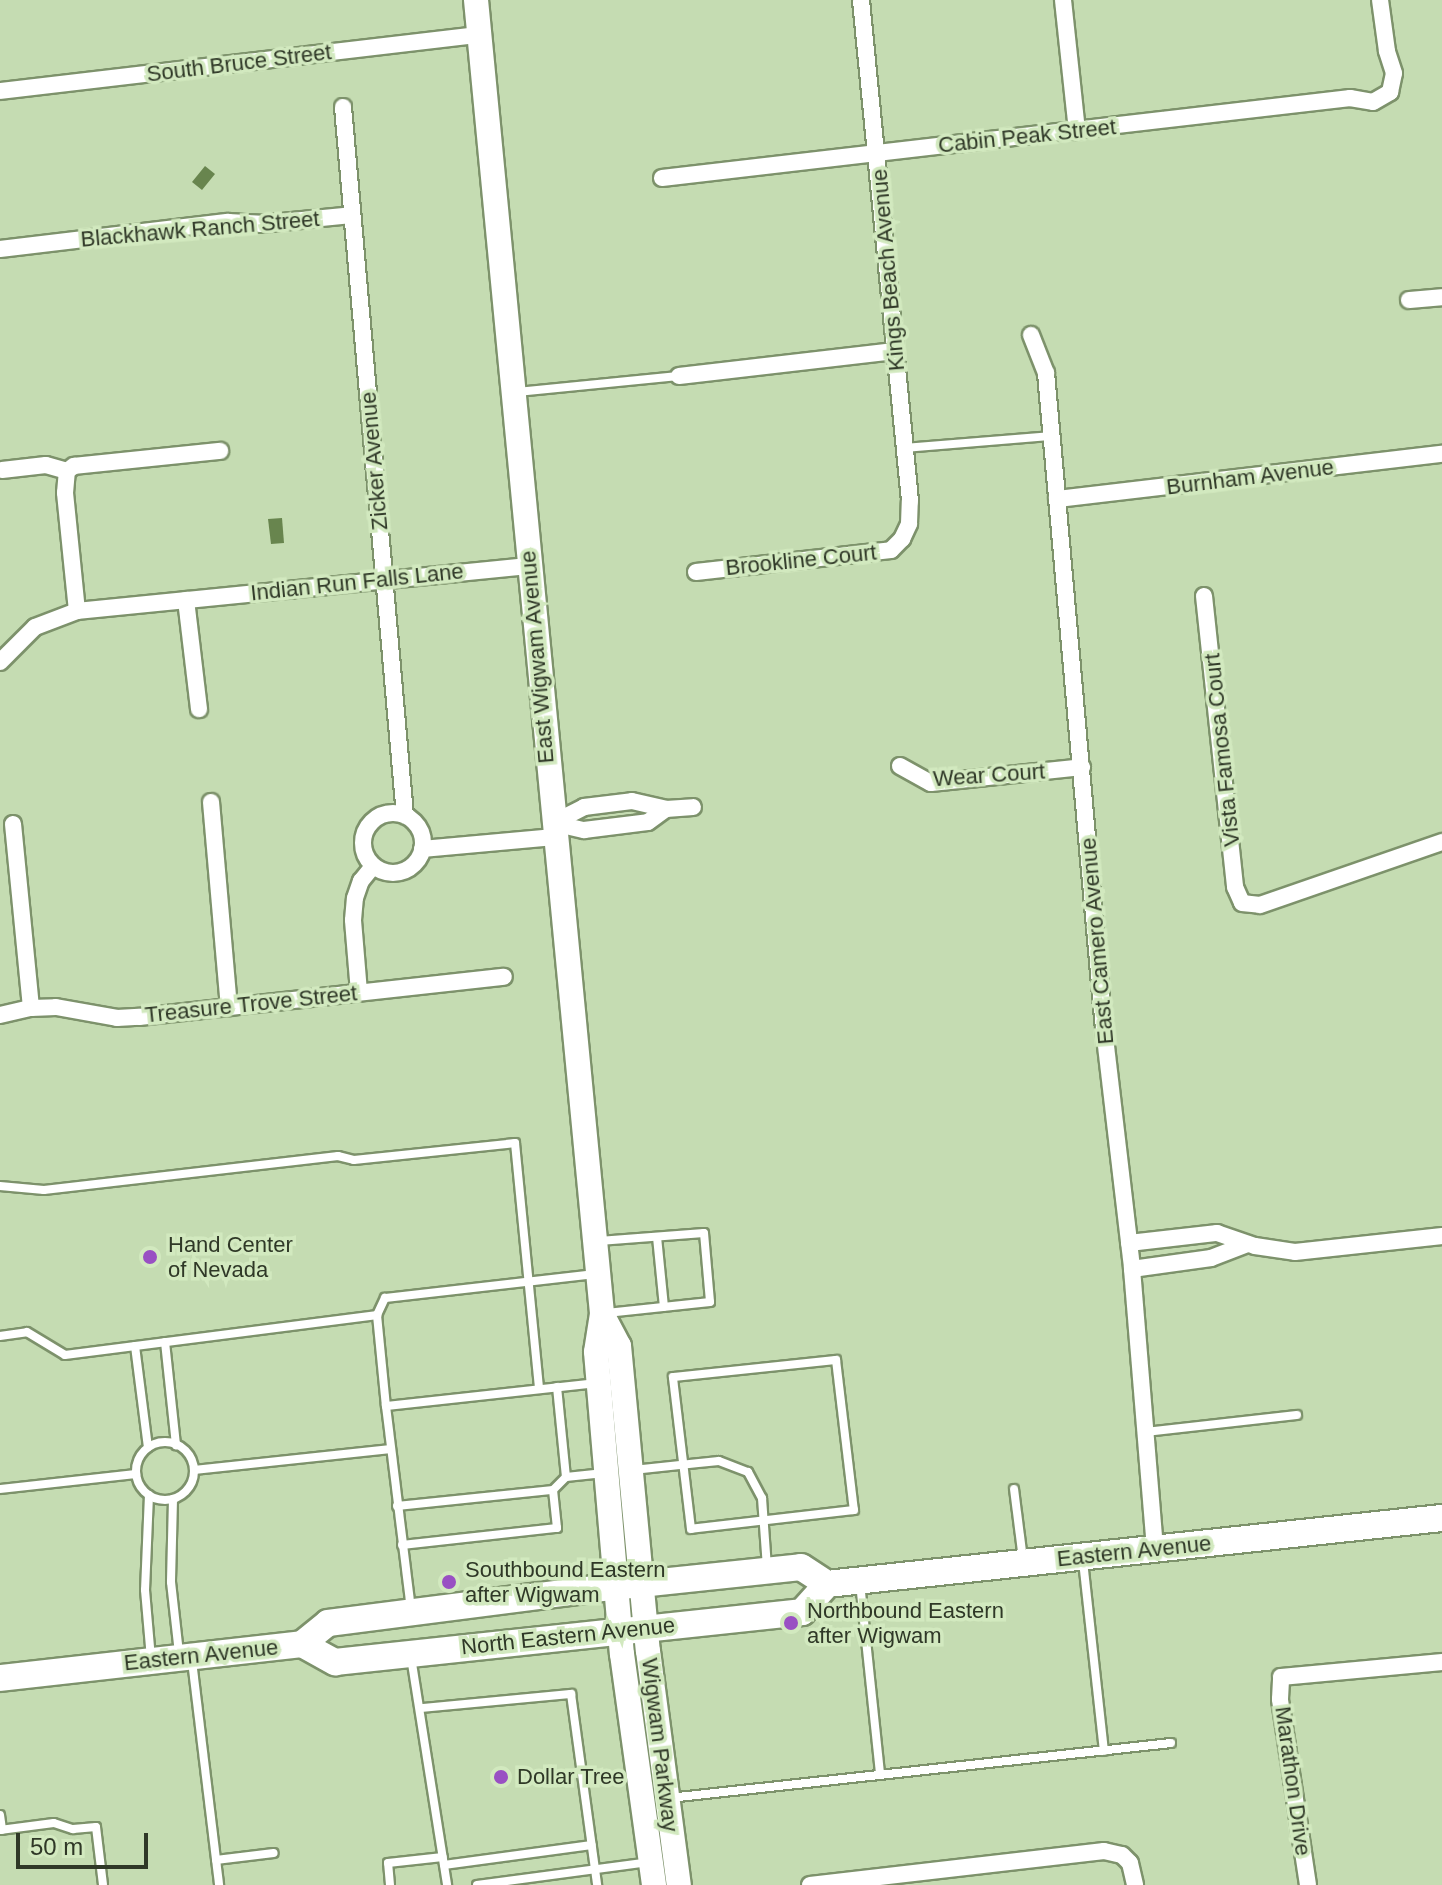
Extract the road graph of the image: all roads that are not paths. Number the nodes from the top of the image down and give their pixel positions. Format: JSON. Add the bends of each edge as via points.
{"nodes":[{"id":1,"x":476,"y":0,"type":"edge"},
{"id":2,"x":861,"y":0,"type":"edge"},
{"id":3,"x":1063,"y":0,"type":"edge"},
{"id":4,"x":1380,"y":0,"type":"edge"},
{"id":5,"x":479,"y":35,"type":"junction"},
{"id":6,"x":0,"y":91,"type":"edge"},
{"id":7,"x":343,"y":107,"type":"dead end"},
{"id":8,"x":1077,"y":131,"type":"junction"},
{"id":9,"x":877,"y":153,"type":"junction"},
{"id":10,"x":662,"y":178,"type":"dead end"},
{"id":11,"x":352,"y":215,"type":"junction"},
{"id":12,"x":0,"y":249,"type":"edge"},
{"id":13,"x":1442,"y":297,"type":"edge"},
{"id":14,"x":1409,"y":300,"type":"dead end"},
{"id":15,"x":1031,"y":335,"type":"dead end"},
{"id":16,"x":895,"y":351,"type":"junction"},
{"id":17,"x":679,"y":376,"type":"joint"},
{"id":18,"x":512,"y":393,"type":"junction"},
{"id":19,"x":1052,"y":436,"type":"junction"},
{"id":20,"x":905,"y":448,"type":"junction"},
{"id":21,"x":220,"y":451,"type":"dead end"},
{"id":22,"x":1442,"y":454,"type":"edge"},
{"id":23,"x":2,"y":470,"type":"edge"},
{"id":24,"x":67,"y":471,"type":"junction"},
{"id":25,"x":1057,"y":499,"type":"junction"},
{"id":26,"x":902,"y":539,"type":"joint"},
{"id":27,"x":528,"y":566,"type":"junction"},
{"id":28,"x":696,"y":572,"type":"dead end"},
{"id":29,"x":384,"y":579,"type":"junction"},
{"id":30,"x":1204,"y":596,"type":"dead end"},
{"id":31,"x":186,"y":600,"type":"junction"},
{"id":32,"x":77,"y":611,"type":"junction"},
{"id":33,"x":0,"y":662,"type":"edge"},
{"id":34,"x":199,"y":709,"type":"dead end"},
{"id":35,"x":900,"y":766,"type":"dead end"},
{"id":36,"x":1082,"y":767,"type":"junction"},
{"id":37,"x":211,"y":802,"type":"dead end"},
{"id":38,"x":693,"y":807,"type":"dead end"},
{"id":39,"x":666,"y":809,"type":"junction"},
{"id":40,"x":405,"y":815,"type":"junction"},
{"id":41,"x":13,"y":824,"type":"dead end"},
{"id":42,"x":553,"y":830,"type":"junction"},
{"id":43,"x":1442,"y":842,"type":"edge"},
{"id":44,"x":422,"y":849,"type":"junction"},
{"id":45,"x":373,"y":866,"type":"junction"},
{"id":46,"x":504,"y":977,"type":"dead end"},
{"id":47,"x":359,"y":992,"type":"junction"},
{"id":48,"x":229,"y":1007,"type":"junction"},
{"id":49,"x":31,"y":1008,"type":"junction"},
{"id":50,"x":0,"y":1015,"type":"edge"},
{"id":51,"x":0,"y":1186,"type":"edge"},
{"id":52,"x":1442,"y":1236,"type":"edge"},
{"id":53,"x":657,"y":1237,"type":"junction"},
{"id":54,"x":593,"y":1242,"type":"junction"},
{"id":55,"x":1129,"y":1243,"type":"junction"},
{"id":56,"x":1247,"y":1244,"type":"junction"},
{"id":57,"x":1194,"y":1248,"type":"junction"},
{"id":58,"x":1132,"y":1269,"type":"junction"},
{"id":59,"x":597,"y":1274,"type":"junction"},
{"id":60,"x":528,"y":1282,"type":"junction"},
{"id":61,"x":664,"y":1307,"type":"junction"},
{"id":62,"x":602,"y":1314,"type":"junction"},
{"id":63,"x":377,"y":1315,"type":"junction"},
{"id":64,"x":0,"y":1336,"type":"edge"},
{"id":65,"x":165,"y":1342,"type":"junction"},
{"id":66,"x":135,"y":1346,"type":"junction"},
{"id":67,"x":599,"y":1382,"type":"junction"},
{"id":68,"x":557,"y":1387,"type":"junction"},
{"id":69,"x":539,"y":1388,"type":"junction"},
{"id":70,"x":386,"y":1406,"type":"junction"},
{"id":71,"x":1297,"y":1415,"type":"dead end"},
{"id":72,"x":1145,"y":1432,"type":"junction"},
{"id":73,"x":176,"y":1445,"type":"junction"},
{"id":74,"x":148,"y":1447,"type":"junction"},
{"id":75,"x":391,"y":1449,"type":"junction"},
{"id":76,"x":683,"y":1465,"type":"junction"},
{"id":77,"x":194,"y":1470,"type":"junction"},
{"id":78,"x":632,"y":1470,"type":"junction"},
{"id":79,"x":607,"y":1472,"type":"junction"},
{"id":80,"x":136,"y":1474,"type":"junction"},
{"id":81,"x":566,"y":1477,"type":"junction"},
{"id":82,"x":0,"y":1489,"type":"edge"},
{"id":83,"x":1014,"y":1489,"type":"dead end"},
{"id":84,"x":553,"y":1490,"type":"junction"},
{"id":85,"x":149,"y":1495,"type":"junction"},
{"id":86,"x":173,"y":1499,"type":"junction"},
{"id":87,"x":397,"y":1506,"type":"junction"},
{"id":88,"x":1442,"y":1518,"type":"edge"},
{"id":89,"x":764,"y":1521,"type":"junction"},
{"id":90,"x":402,"y":1545,"type":"junction"},
{"id":91,"x":1155,"y":1549,"type":"junction"},
{"id":92,"x":1082,"y":1556,"type":"junction"},
{"id":93,"x":1023,"y":1563,"type":"junction"},
{"id":94,"x":767,"y":1571,"type":"junction"},
{"id":95,"x":860,"y":1581,"type":"junction"},
{"id":96,"x":827,"y":1584,"type":"junction"},
{"id":97,"x":632,"y":1607,"type":"junction"},
{"id":98,"x":411,"y":1611,"type":"junction"},
{"id":99,"x":302,"y":1644,"type":"junction"},
{"id":100,"x":411,"y":1653,"type":"junction"},
{"id":101,"x":186,"y":1657,"type":"junction"},
{"id":102,"x":151,"y":1661,"type":"junction"},
{"id":103,"x":1442,"y":1662,"type":"edge"},
{"id":104,"x":0,"y":1678,"type":"edge"},
{"id":105,"x":422,"y":1708,"type":"junction"},
{"id":106,"x":1171,"y":1743,"type":"dead end"},
{"id":107,"x":1104,"y":1751,"type":"junction"},
{"id":108,"x":880,"y":1773,"type":"junction"},
{"id":109,"x":665,"y":1799,"type":"junction"},
{"id":110,"x":0,"y":1815,"type":"edge"},
{"id":111,"x":1,"y":1830,"type":"edge"},
{"id":112,"x":592,"y":1845,"type":"junction"},
{"id":113,"x":274,"y":1853,"type":"dead end"},
{"id":114,"x":216,"y":1860,"type":"junction"},
{"id":115,"x":444,"y":1861,"type":"junction"},
{"id":116,"x":595,"y":1869,"type":"junction"},
{"id":117,"x":652,"y":1874,"type":"edge"},
{"id":118,"x":103,"y":1885,"type":"edge"},
{"id":119,"x":219,"y":1885,"type":"edge"},
{"id":120,"x":390,"y":1885,"type":"edge"},
{"id":121,"x":447,"y":1885,"type":"edge"},
{"id":122,"x":477,"y":1885,"type":"edge"},
{"id":123,"x":597,"y":1885,"type":"edge"},
{"id":124,"x":679,"y":1885,"type":"edge"},
{"id":125,"x":810,"y":1885,"type":"edge"},
{"id":126,"x":1135,"y":1885,"type":"edge"},
{"id":127,"x":1308,"y":1885,"type":"edge"}],
"edges":[{"from":1,"to":5,"type":"main road","name":"East Wigwam Avenue"},
{"from":2,"to":9,"type":"street","name":"Kings Beach Avenue"},
{"from":3,"to":8,"type":"street"},
{"from":4,"to":8,"type":"street","name":"Cabin Peak Street","via":[[1394,73],[1390,92],[1373,102],[1350,98]]},
{"from":5,"to":6,"type":"street","name":"South Bruce Street"},
{"from":5,"to":18,"type":"main road","name":"East Wigwam Avenue"},
{"from":7,"to":11,"type":"street","name":"Zicker Avenue"},
{"from":8,"to":9,"type":"street","name":"Cabin Peak Street"},
{"from":9,"to":10,"type":"street","name":"Cabin Peak Street"},
{"from":9,"to":16,"type":"street","name":"Kings Beach Avenue"},
{"from":11,"to":12,"type":"street","name":"Blackhawk Ranch Street","via":[[228,222]]},
{"from":11,"to":29,"type":"street","name":"Zicker Avenue"},
{"from":13,"to":14,"type":"street"},
{"from":15,"to":19,"type":"street","name":"East Camero Avenue","via":[[1046,373]]},
{"from":16,"to":17,"type":"street"},
{"from":16,"to":20,"type":"street","name":"Kings Beach Avenue"},
{"from":17,"to":18,"type":"lane"},
{"from":18,"to":27,"type":"main road","name":"East Wigwam Avenue"},
{"from":19,"to":20,"type":"lane"},
{"from":19,"to":25,"type":"street","name":"East Camero Avenue"},
{"from":20,"to":26,"type":"street","name":"Kings Beach Avenue","via":[[910,501]]},
{"from":21,"to":24,"type":"street","via":[[74,466]]},
{"from":22,"to":25,"type":"street","name":"Burnham Avenue"},
{"from":23,"to":24,"type":"street","via":[[46,465]]},
{"from":24,"to":32,"type":"street"},
{"from":25,"to":36,"type":"street","name":"East Camero Avenue"},
{"from":26,"to":28,"type":"street","name":"Brookline Court","via":[[891,550]]},
{"from":27,"to":29,"type":"street","name":"Indian Run Falls Lane"},
{"from":27,"to":42,"type":"main road","name":"East Wigwam Avenue"},
{"from":29,"to":31,"type":"street","name":"Indian Run Falls Lane"},
{"from":29,"to":40,"type":"street","name":"Zicker Avenue"},
{"from":30,"to":43,"type":"street","name":"Vista Famosa Court","via":[[1235,887],[1242,903],[1260,905]]},
{"from":31,"to":32,"type":"street","name":"Indian Run Falls Lane"},
{"from":31,"to":34,"type":"street"},
{"from":32,"to":33,"type":"street","name":"Indian Run Falls Lane","via":[[35,627]]},
{"from":35,"to":36,"type":"street","name":"Wear Court","via":[[931,783]]},
{"from":36,"to":55,"type":"street","name":"East Camero Avenue"},
{"from":37,"to":48,"type":"street"},
{"from":38,"to":39,"type":"street"},
{"from":39,"to":42,"type":"street","via":[[648,822]]},
{"from":39,"to":42,"type":"street","via":[[632,801],[584,807]]},
{"from":40,"to":44,"type":"street","via":[[419,827]]},
{"from":40,"to":45,"type":"street","via":[[386,814],[370,823],[363,850]]},
{"from":41,"to":49,"type":"street"},
{"from":42,"to":44,"type":"street"},
{"from":42,"to":54,"type":"main road","name":"East Wigwam Avenue"},
{"from":44,"to":45,"type":"street","via":[[417,863],[400,873]]},
{"from":45,"to":47,"type":"street","via":[[355,898]]},
{"from":46,"to":47,"type":"street","name":"Treasure Trove Street"},
{"from":47,"to":48,"type":"street","name":"Treasure Trove Street"},
{"from":48,"to":49,"type":"street","name":"Treasure Trove Street","via":[[117,1018]]},
{"from":49,"to":50,"type":"street","name":"Treasure Trove Street"},
{"from":51,"to":60,"type":"lane","via":[[44,1190],[338,1156],[354,1160],[515,1143]]},
{"from":52,"to":56,"type":"street","via":[[1295,1252]]},
{"from":53,"to":54,"type":"lane"},
{"from":53,"to":61,"type":"lane"},
{"from":53,"to":61,"type":"lane","via":[[704,1233],[710,1302]]},
{"from":54,"to":59,"type":"main road","name":"East Wigwam Avenue"},
{"from":55,"to":57,"type":"street"},
{"from":55,"to":58,"type":"street","name":"East Camero Avenue"},
{"from":56,"to":57,"type":"street","via":[[1223,1255]]},
{"from":56,"to":57,"type":"street","via":[[1217,1233]]},
{"from":57,"to":58,"type":"street"},
{"from":58,"to":72,"type":"street","name":"East Camero Avenue"},
{"from":59,"to":60,"type":"lane"},
{"from":59,"to":62,"type":"main road","name":"East Wigwam Avenue"},
{"from":60,"to":63,"type":"lane","via":[[385,1298]]},
{"from":60,"to":69,"type":"lane"},
{"from":61,"to":62,"type":"lane"},
{"from":62,"to":67,"type":"main road","name":"East Wigwam Avenue","via":[[596,1352]]},
{"from":62,"to":78,"type":"main road","name":"East Wigwam Avenue","via":[[619,1346]]},
{"from":63,"to":65,"type":"lane"},
{"from":63,"to":70,"type":"lane"},
{"from":64,"to":66,"type":"lane","via":[[27,1332],[65,1355]]},
{"from":65,"to":66,"type":"lane"},
{"from":65,"to":73,"type":"lane"},
{"from":66,"to":74,"type":"lane"},
{"from":67,"to":68,"type":"lane"},
{"from":67,"to":79,"type":"main road","name":"East Wigwam Avenue"},
{"from":68,"to":69,"type":"lane"},
{"from":68,"to":81,"type":"lane"},
{"from":69,"to":70,"type":"lane"},
{"from":70,"to":75,"type":"lane"},
{"from":71,"to":72,"type":"lane"},
{"from":72,"to":91,"type":"street","name":"East Camero Avenue"},
{"from":73,"to":74,"type":"lane"},
{"from":73,"to":77,"type":"lane","via":[[187,1452]]},
{"from":74,"to":80,"type":"lane"},
{"from":75,"to":77,"type":"lane"},
{"from":75,"to":87,"type":"lane"},
{"from":76,"to":78,"type":"lane"},
{"from":76,"to":89,"type":"lane","via":[[719,1461],[748,1472],[757,1485]]},
{"from":76,"to":89,"type":"lane","via":[[691,1529]]},
{"from":76,"to":89,"type":"lane","via":[[673,1377],[836,1360],[854,1510]]},
{"from":77,"to":86,"type":"lane","via":[[188,1489]]},
{"from":78,"to":97,"type":"main road","name":"East Wigwam Avenue"},
{"from":79,"to":81,"type":"lane"},
{"from":79,"to":97,"type":"main road","name":"East Wigwam Avenue"},
{"from":80,"to":82,"type":"lane"},
{"from":80,"to":85,"type":"lane"},
{"from":81,"to":84,"type":"lane"},
{"from":83,"to":93,"type":"lane"},
{"from":84,"to":87,"type":"lane"},
{"from":84,"to":90,"type":"lane","via":[[557,1528]]},
{"from":85,"to":86,"type":"lane"},
{"from":85,"to":102,"type":"lane","via":[[145,1590]]},
{"from":86,"to":101,"type":"lane","via":[[171,1582]]},
{"from":87,"to":90,"type":"lane"},
{"from":88,"to":91,"type":"main road","name":"Eastern Avenue"},
{"from":89,"to":94,"type":"lane"},
{"from":90,"to":98,"type":"lane"},
{"from":91,"to":92,"type":"main road","name":"Eastern Avenue"},
{"from":92,"to":93,"type":"main road","name":"Eastern Avenue"},
{"from":92,"to":107,"type":"lane"},
{"from":93,"to":95,"type":"main road","name":"Eastern Avenue"},
{"from":94,"to":96,"type":"main road","via":[[801,1567]]},
{"from":94,"to":97,"type":"main road"},
{"from":95,"to":96,"type":"main road","name":"Eastern Avenue"},
{"from":95,"to":108,"type":"lane"},
{"from":96,"to":97,"type":"main road","name":"North Eastern Avenue","via":[[802,1612]]},
{"from":97,"to":98,"type":"main road"},
{"from":97,"to":100,"type":"main road","name":"North Eastern Avenue"},
{"from":97,"to":109,"type":"main road","name":"Wigwam Parkway"},
{"from":97,"to":117,"type":"main road","name":"Wigwam Parkway"},
{"from":98,"to":99,"type":"main road","via":[[328,1623]]},
{"from":99,"to":100,"type":"main road","name":"North Eastern Avenue","via":[[335,1662]]},
{"from":99,"to":101,"type":"main road","name":"Eastern Avenue"},
{"from":100,"to":105,"type":"lane"},
{"from":101,"to":102,"type":"main road","name":"Eastern Avenue"},
{"from":101,"to":114,"type":"lane"},
{"from":102,"to":104,"type":"main road","name":"Eastern Avenue"},
{"from":103,"to":127,"type":"street","name":"Marathon Drive","via":[[1281,1677]]},
{"from":105,"to":112,"type":"lane","via":[[571,1694]]},
{"from":105,"to":115,"type":"lane"},
{"from":106,"to":107,"type":"lane"},
{"from":107,"to":108,"type":"lane"},
{"from":108,"to":109,"type":"lane"},
{"from":109,"to":124,"type":"main road","name":"Wigwam Parkway"},
{"from":110,"to":111,"type":"lane"},
{"from":111,"to":118,"type":"lane","via":[[54,1823],[73,1829],[96,1827]]},
{"from":112,"to":115,"type":"lane"},
{"from":112,"to":116,"type":"lane"},
{"from":113,"to":114,"type":"lane"},
{"from":114,"to":119,"type":"lane"},
{"from":115,"to":120,"type":"lane","via":[[388,1863]]},
{"from":115,"to":121,"type":"lane"},
{"from":116,"to":117,"type":"lane"},
{"from":116,"to":122,"type":"lane"},
{"from":116,"to":123,"type":"lane"},
{"from":125,"to":126,"type":"street","via":[[1104,1851],[1130,1863]]}]}
